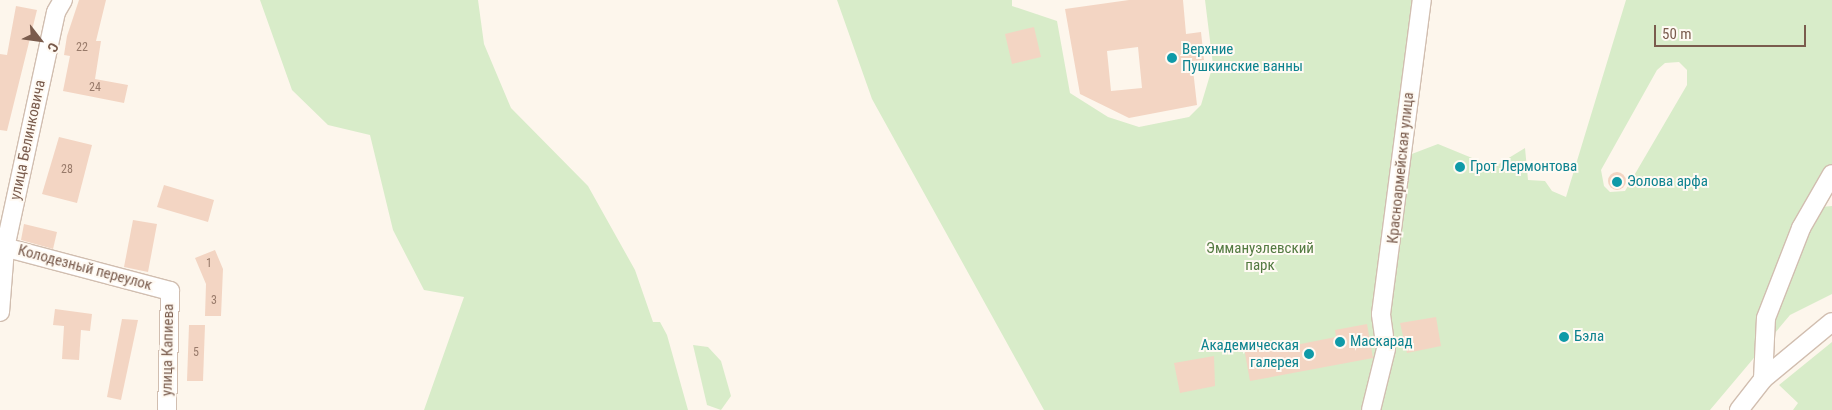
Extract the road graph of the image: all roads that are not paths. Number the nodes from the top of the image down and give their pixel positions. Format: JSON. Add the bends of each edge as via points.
{"nodes":[{"id":1,"x":63,"y":0,"type":"edge"},
{"id":2,"x":1422,"y":0,"type":"edge"},
{"id":3,"x":1832,"y":174,"type":"edge"},
{"id":4,"x":3,"y":247,"type":"edge"},
{"id":5,"x":170,"y":291,"type":"joint"},
{"id":6,"x":0,"y":312,"type":"edge"},
{"id":7,"x":1832,"y":322,"type":"edge"},
{"id":8,"x":1763,"y":379,"type":"junction"},
{"id":9,"x":167,"y":410,"type":"edge"},
{"id":10,"x":1371,"y":410,"type":"edge"},
{"id":11,"x":1739,"y":410,"type":"edge"}],
"edges":[{"from":1,"to":4,"type":"street","name":"улица Белинковича","via":[[56,12]]},
{"from":2,"to":10,"type":"street","name":"Красноармейская улица","via":[[1382,314],[1385,342]]},
{"from":3,"to":8,"type":"street","via":[[1801,228],[1766,318]]},
{"from":4,"to":5,"type":"street","name":"Колодезный переулок"},
{"from":4,"to":6,"type":"street","name":"улица Белинковича"},
{"from":5,"to":9,"type":"street","name":"улица Капиева"},
{"from":7,"to":8,"type":"street"},
{"from":8,"to":11,"type":"street"}]}
